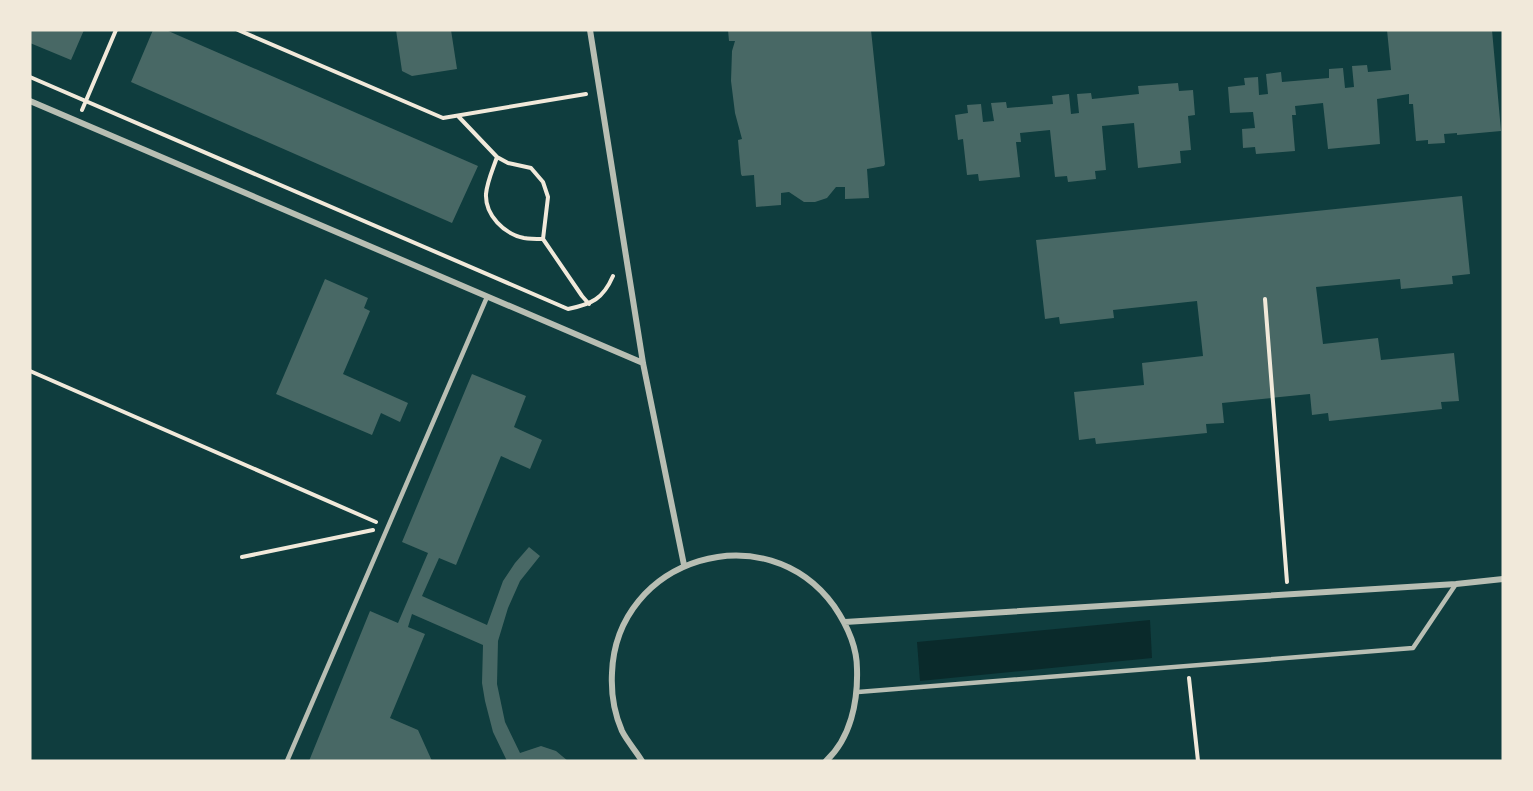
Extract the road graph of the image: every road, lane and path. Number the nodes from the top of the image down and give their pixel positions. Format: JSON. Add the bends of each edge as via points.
{"nodes":[{"id":1,"x":116,"y":30,"type":"edge"},
{"id":2,"x":238,"y":30,"type":"edge"},
{"id":3,"x":590,"y":30,"type":"edge"},
{"id":4,"x":30,"y":76,"type":"edge"},
{"id":5,"x":592,"y":93,"type":"dead end"},
{"id":6,"x":86,"y":100,"type":"junction"},
{"id":7,"x":30,"y":101,"type":"edge"},
{"id":8,"x":458,"y":116,"type":"junction"},
{"id":9,"x":77,"y":121,"type":"junction"},
{"id":10,"x":497,"y":157,"type":"junction"},
{"id":11,"x":543,"y":239,"type":"junction"},
{"id":12,"x":487,"y":297,"type":"junction"},
{"id":13,"x":1265,"y":299,"type":"dead end"},
{"id":14,"x":643,"y":363,"type":"junction"},
{"id":15,"x":30,"y":371,"type":"edge"},
{"id":16,"x":388,"y":527,"type":"junction"},
{"id":17,"x":242,"y":557,"type":"dead end"},
{"id":18,"x":684,"y":565,"type":"junction"},
{"id":19,"x":1503,"y":579,"type":"edge"},
{"id":20,"x":1456,"y":584,"type":"junction"},
{"id":21,"x":1288,"y":594,"type":"junction"},
{"id":22,"x":845,"y":622,"type":"junction"},
{"id":23,"x":1187,"y":665,"type":"junction"},
{"id":24,"x":858,"y":692,"type":"junction"},
{"id":25,"x":287,"y":761,"type":"edge"},
{"id":26,"x":642,"y":761,"type":"edge"},
{"id":27,"x":826,"y":761,"type":"edge"},
{"id":28,"x":1197,"y":761,"type":"edge"}],
"edges":[{"from":1,"to":6,"type":"path"},
{"from":2,"to":8,"type":"path","via":[[443,118]]},
{"from":3,"to":14,"type":"street"},
{"from":4,"to":6,"type":"path"},
{"from":5,"to":8,"type":"path"},
{"from":6,"to":9,"type":"path"},
{"from":6,"to":11,"type":"path","via":[[568,309],[589,304]]},
{"from":7,"to":9,"type":"street"},
{"from":8,"to":10,"type":"path"},
{"from":9,"to":12,"type":"street"},
{"from":10,"to":11,"type":"path","via":[[531,168],[543,182],[548,197]]},
{"from":10,"to":11,"type":"path","via":[[486,191],[490,213],[512,234]]},
{"from":12,"to":14,"type":"street"},
{"from":12,"to":16,"type":"lane"},
{"from":13,"to":21,"type":"path"},
{"from":14,"to":18,"type":"street"},
{"from":15,"to":16,"type":"path"},
{"from":16,"to":17,"type":"path"},
{"from":16,"to":25,"type":"lane"},
{"from":18,"to":22,"type":"street","via":[[720,555],[758,557],[793,569],[823,592]]},
{"from":18,"to":26,"type":"street","via":[[651,586],[627,617],[612,654],[611,693],[622,731]]},
{"from":19,"to":20,"type":"street"},
{"from":20,"to":21,"type":"street"},
{"from":20,"to":23,"type":"lane","via":[[1413,648]]},
{"from":21,"to":22,"type":"street"},
{"from":22,"to":24,"type":"street","via":[[857,656]]},
{"from":23,"to":24,"type":"lane"},
{"from":23,"to":28,"type":"path"},
{"from":24,"to":27,"type":"street","via":[[850,725]]}]}
